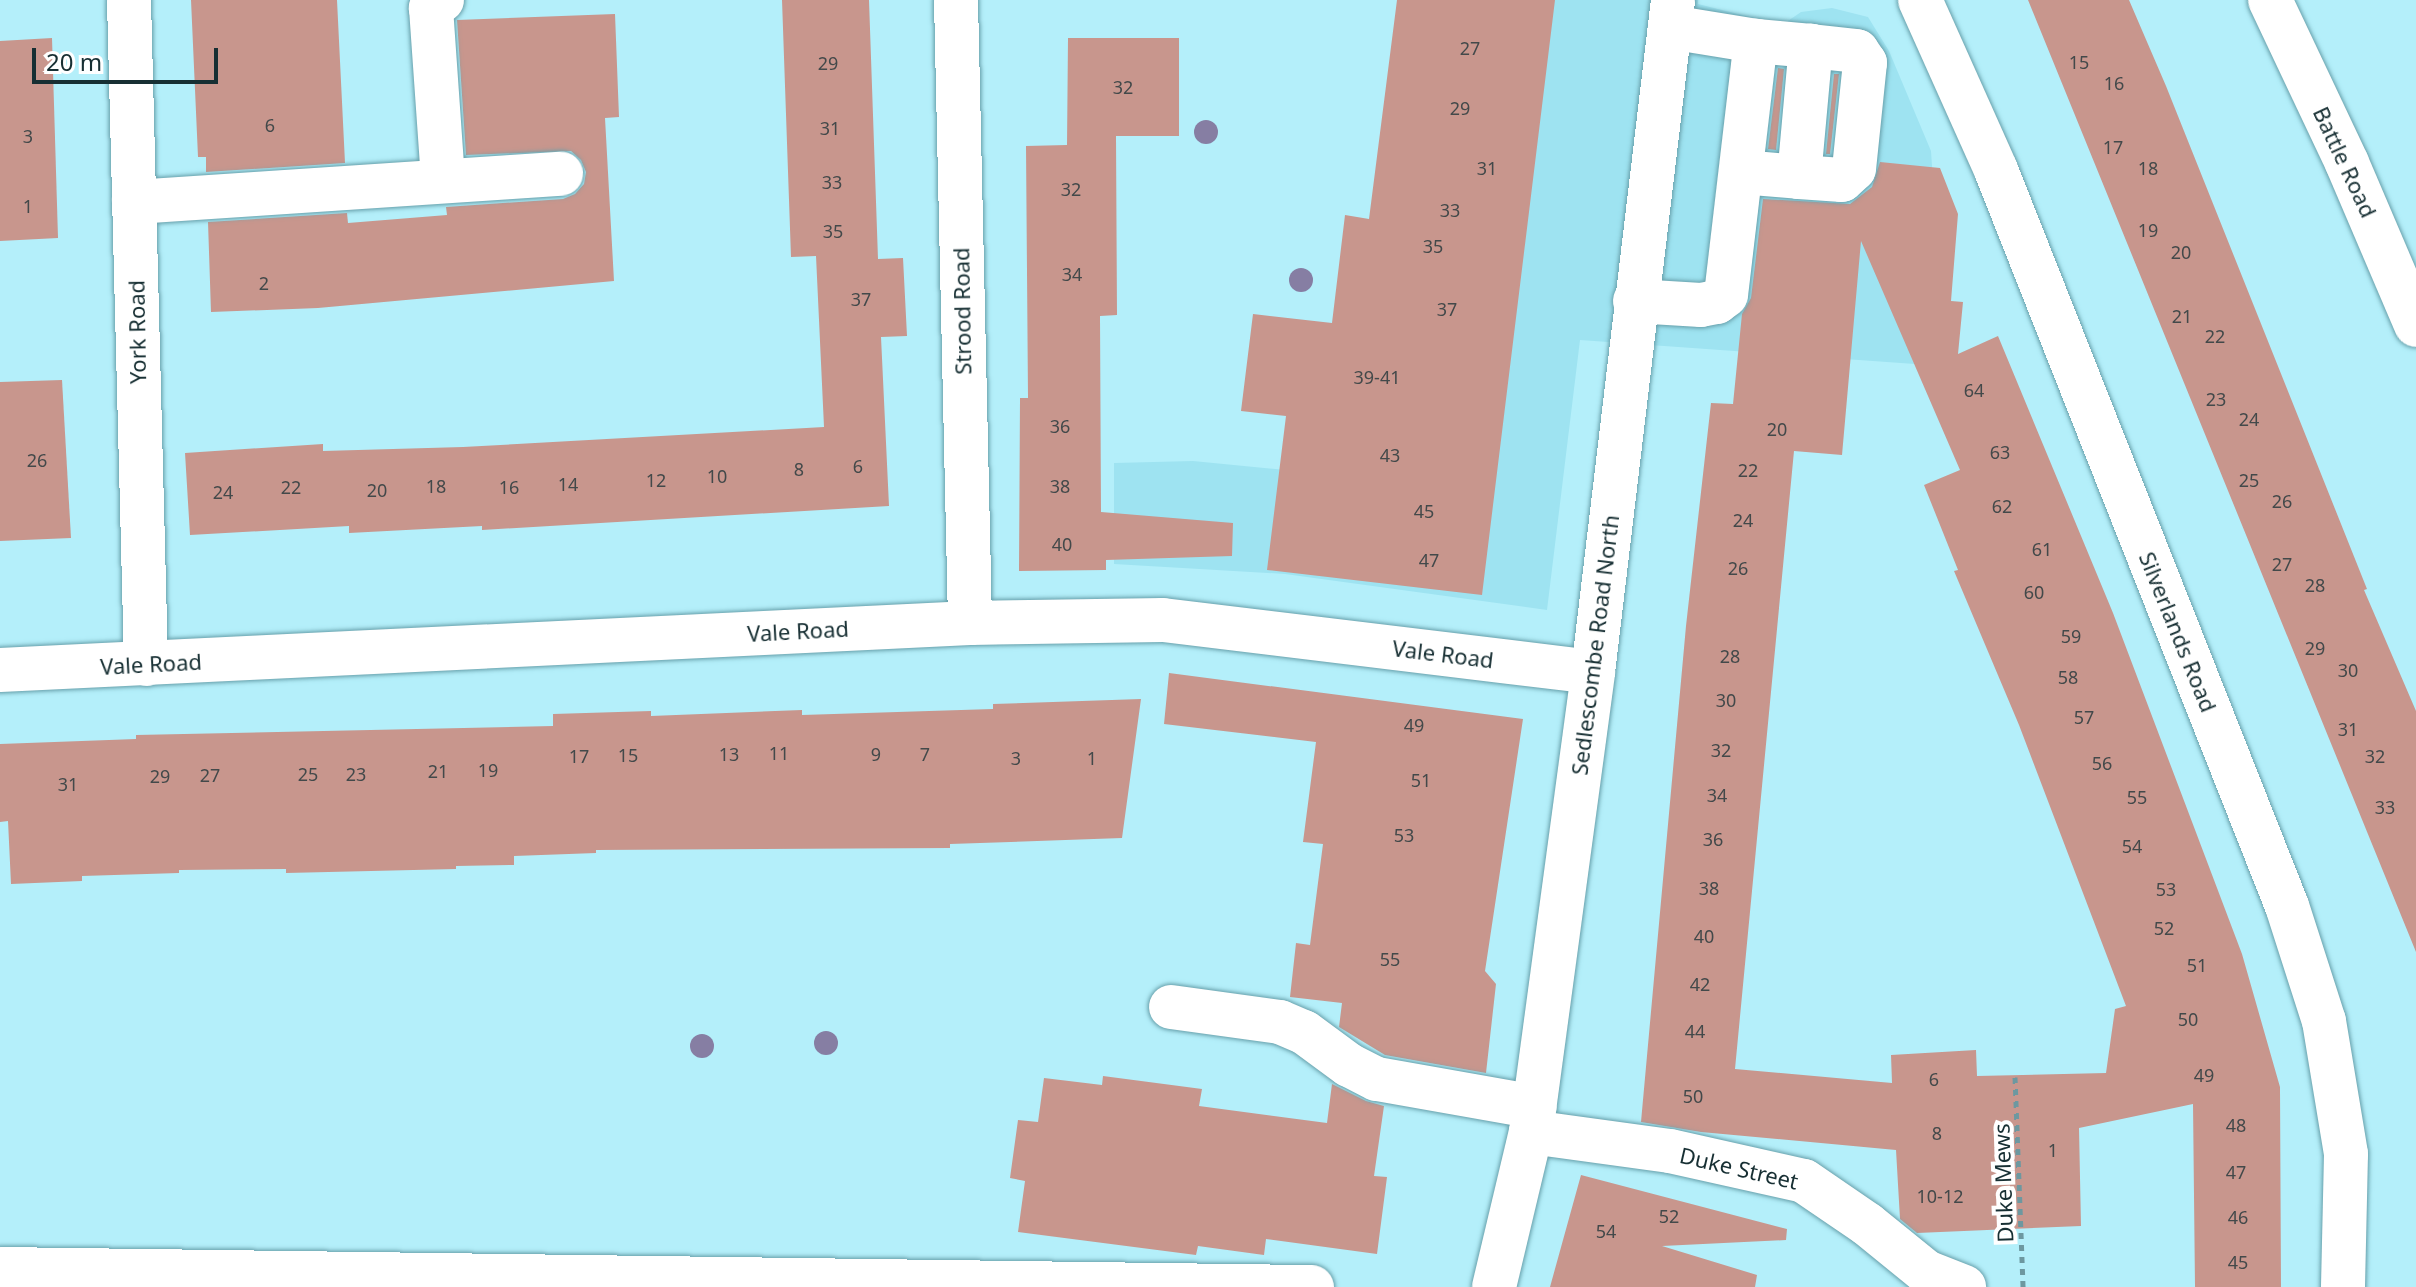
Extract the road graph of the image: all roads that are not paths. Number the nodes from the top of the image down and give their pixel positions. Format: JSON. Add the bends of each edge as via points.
{"nodes":[{"id":1,"x":129,"y":0,"type":"edge"},
{"id":2,"x":442,"y":0,"type":"edge"},
{"id":3,"x":956,"y":0,"type":"edge"},
{"id":4,"x":1920,"y":0,"type":"edge"},
{"id":5,"x":2270,"y":0,"type":"edge"},
{"id":6,"x":1672,"y":13,"type":"edge"},
{"id":7,"x":1756,"y":41,"type":"junction"},
{"id":8,"x":1741,"y":172,"type":"junction"},
{"id":9,"x":561,"y":174,"type":"dead end"},
{"id":10,"x":443,"y":181,"type":"junction"},
{"id":11,"x":134,"y":202,"type":"junction"},
{"id":12,"x":1635,"y":301,"type":"junction"},
{"id":13,"x":2416,"y":325,"type":"edge"},
{"id":14,"x":970,"y":623,"type":"junction"},
{"id":15,"x":146,"y":664,"type":"junction"},
{"id":16,"x":0,"y":670,"type":"edge"},
{"id":17,"x":1593,"y":672,"type":"junction"},
{"id":18,"x":1171,"y":1007,"type":"dead end"},
{"id":19,"x":1533,"y":1120,"type":"junction"},
{"id":20,"x":10,"y":1275,"type":"edge"},
{"id":21,"x":1312,"y":1287,"type":"edge"},
{"id":22,"x":1494,"y":1287,"type":"edge"},
{"id":23,"x":1964,"y":1287,"type":"edge"},
{"id":24,"x":2343,"y":1287,"type":"edge"}],
"edges":[{"from":1,"to":11,"type":"main road","name":"York Road"},
{"from":2,"to":10,"type":"main road","via":[[431,8]]},
{"from":3,"to":14,"type":"main road","name":"Strood Road"},
{"from":4,"to":24,"type":"main road","name":"Silverlands Road","via":[[1996,170],[2287,906],[2324,1021],[2346,1154]]},
{"from":5,"to":13,"type":"main road","name":"Battle Road"},
{"from":6,"to":7,"type":"main road"},
{"from":6,"to":12,"type":"main road","name":"Sedlescombe Road North"},
{"from":7,"to":8,"type":"main road"},
{"from":7,"to":8,"type":"main road","via":[[1811,46],[1799,177]]},
{"from":8,"to":12,"type":"main road","via":[[1726,295],[1701,305]]},
{"from":9,"to":10,"type":"main road"},
{"from":10,"to":11,"type":"main road"},
{"from":11,"to":15,"type":"main road","name":"York Road"},
{"from":12,"to":17,"type":"main road","name":"Sedlescombe Road North"},
{"from":14,"to":15,"type":"main road","name":"Vale Road"},
{"from":14,"to":17,"type":"main road","name":"Vale Road","via":[[1163,620]]},
{"from":15,"to":16,"type":"main road","name":"Vale Road"},
{"from":17,"to":19,"type":"main road","name":"Sedlescombe Road North"},
{"from":18,"to":19,"type":"main road","name":"Duke Street","via":[[1280,1022],[1377,1079]]},
{"from":19,"to":22,"type":"main road","name":"Sedlescombe Road North"},
{"from":19,"to":23,"type":"main road","name":"Duke Street","via":[[1804,1181],[1926,1272]]},
{"from":20,"to":21,"type":"main road"}]}
